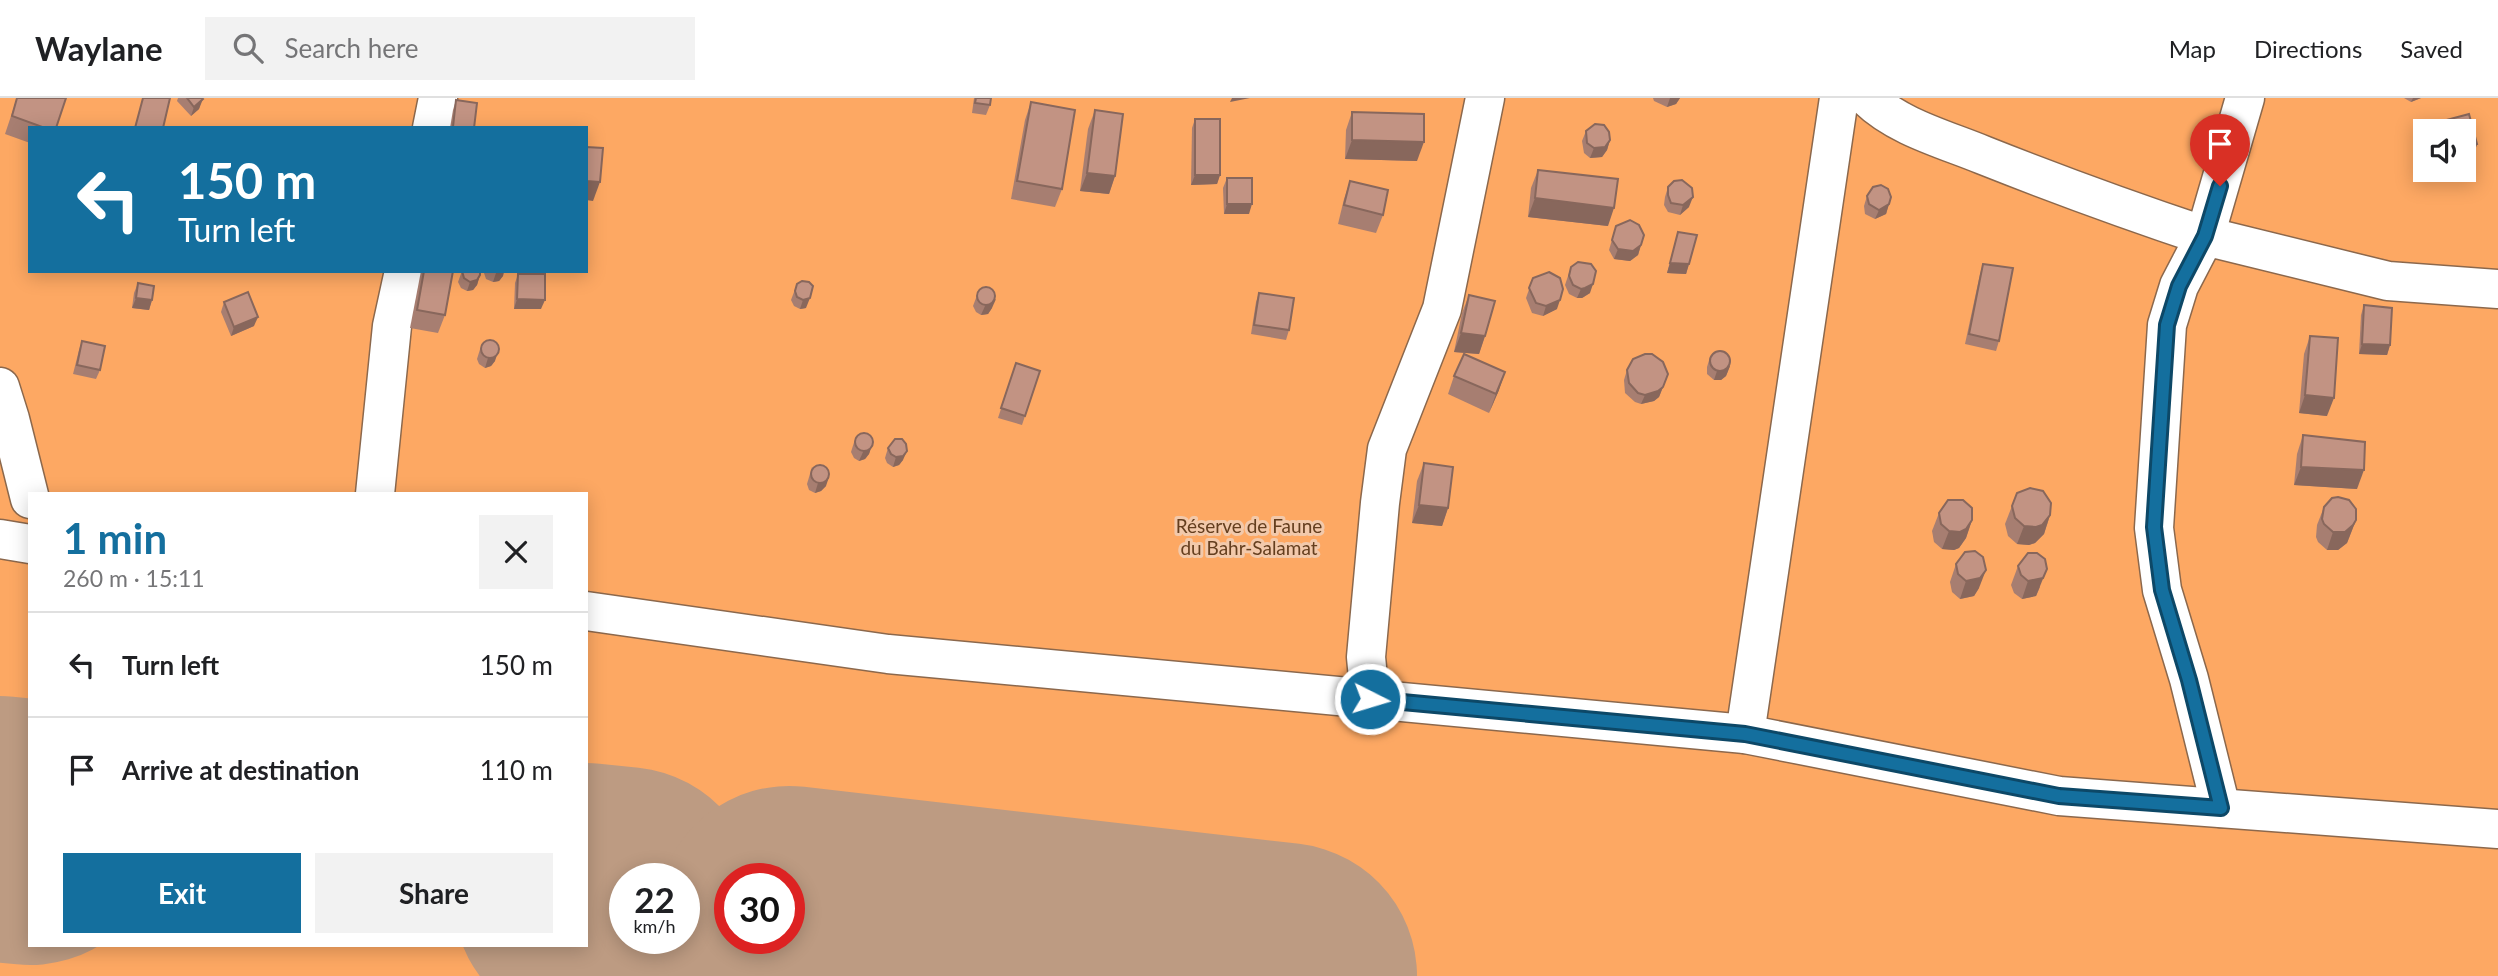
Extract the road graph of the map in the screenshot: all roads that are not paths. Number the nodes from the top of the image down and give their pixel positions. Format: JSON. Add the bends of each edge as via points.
{"nodes":[{"id":1,"x":439,"y":98,"type":"edge"},
{"id":2,"x":1485,"y":98,"type":"edge"},
{"id":3,"x":1839,"y":98,"type":"edge"},
{"id":4,"x":1868,"y":98,"type":"edge"},
{"id":5,"x":2245,"y":98,"type":"edge"},
{"id":6,"x":432,"y":126,"type":"edge"},
{"id":7,"x":2205,"y":236,"type":"junction"},
{"id":8,"x":404,"y":273,"type":"edge"},
{"id":9,"x":2498,"y":289,"type":"edge"},
{"id":10,"x":0,"y":387,"type":"edge"},
{"id":11,"x":28,"y":492,"type":"edge"},
{"id":12,"x":375,"y":492,"type":"edge"},
{"id":13,"x":0,"y":539,"type":"edge"},
{"id":14,"x":28,"y":544,"type":"edge"},
{"id":15,"x":588,"y":611,"type":"edge"},
{"id":16,"x":1370,"y":699,"type":"junction"},
{"id":17,"x":1745,"y":734,"type":"junction"},
{"id":18,"x":2221,"y":808,"type":"junction"},
{"id":19,"x":2498,"y":829,"type":"edge"}],
"edges":[{"from":1,"to":6,"type":"street"},
{"from":2,"to":16,"type":"street","via":[[1442,309],[1387,449],[1366,657]]},
{"from":3,"to":17,"type":"street"},
{"from":4,"to":7,"type":"street","via":[[1910,126],[2097,200]]},
{"from":5,"to":7,"type":"street"},
{"from":7,"to":9,"type":"street","via":[[2388,281]]},
{"from":7,"to":18,"type":"street","via":[[2179,286],[2167,325],[2154,527],[2162,590]]},
{"from":8,"to":12,"type":"street","via":[[393,326]]},
{"from":10,"to":11,"type":"street"},
{"from":13,"to":14,"type":"street"},
{"from":15,"to":16,"type":"street","via":[[888,654]]},
{"from":16,"to":17,"type":"street"},
{"from":17,"to":18,"type":"street","via":[[2059,796]]},
{"from":18,"to":19,"type":"street"}]}
